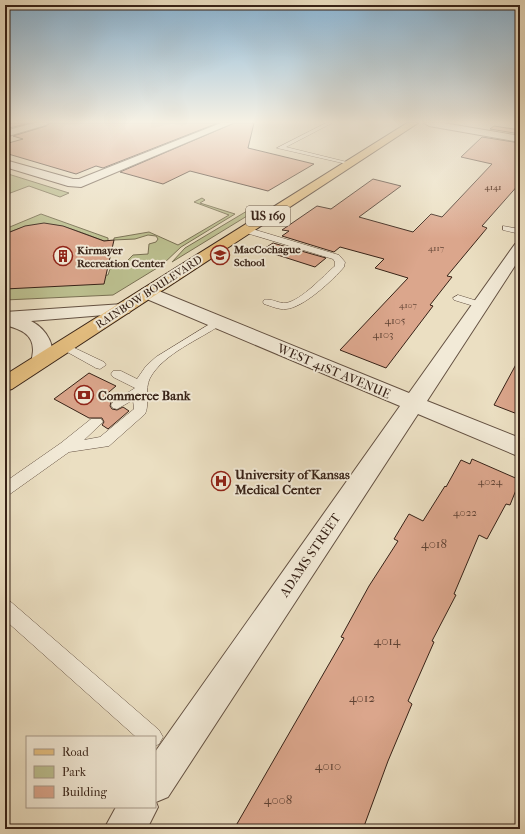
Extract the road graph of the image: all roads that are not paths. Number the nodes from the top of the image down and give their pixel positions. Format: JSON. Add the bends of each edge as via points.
{"nodes":[{"id":1,"x":5,"y":162,"type":"edge"},
{"id":2,"x":131,"y":162,"type":"edge"},
{"id":3,"x":340,"y":162,"type":"edge"},
{"id":4,"x":352,"y":162,"type":"edge"},
{"id":5,"x":349,"y":164,"type":"junction"},
{"id":6,"x":246,"y":230,"type":"junction"},
{"id":7,"x":520,"y":232,"type":"edge"},
{"id":8,"x":513,"y":238,"type":"edge"},
{"id":9,"x":148,"y":293,"type":"junction"},
{"id":10,"x":268,"y":302,"type":"dead end"},
{"id":11,"x":123,"y":309,"type":"junction"},
{"id":12,"x":5,"y":318,"type":"edge"},
{"id":13,"x":218,"y":322,"type":"junction"},
{"id":14,"x":64,"y":346,"type":"junction"},
{"id":15,"x":41,"y":361,"type":"junction"},
{"id":16,"x":100,"y":365,"type":"dead end"},
{"id":17,"x":117,"y":374,"type":"dead end"},
{"id":18,"x":5,"y":384,"type":"edge"},
{"id":19,"x":141,"y":388,"type":"junction"},
{"id":20,"x":412,"y":404,"type":"junction"},
{"id":21,"x":117,"y":405,"type":"dead end"},
{"id":22,"x":96,"y":422,"type":"dead end"},
{"id":23,"x":66,"y":447,"type":"junction"},
{"id":24,"x":520,"y":448,"type":"edge"},
{"id":25,"x":5,"y":490,"type":"edge"},
{"id":26,"x":5,"y":608,"type":"edge"},
{"id":27,"x":151,"y":736,"type":"edge"},
{"id":28,"x":165,"y":747,"type":"edge"},
{"id":29,"x":156,"y":780,"type":"edge"},
{"id":30,"x":138,"y":808,"type":"edge"},
{"id":31,"x":124,"y":829,"type":"edge"}],
"edges":[{"from":1,"to":2,"type":"street","via":[[76,184]]},
{"from":3,"to":5,"type":"lane"},
{"from":4,"to":5,"type":"main road","name":"RAINBOW BOULEVARD","number":"US 169"},
{"from":5,"to":6,"type":"main road","name":"RAINBOW BOULEVARD","number":"US 169"},
{"from":6,"to":9,"type":"main road","name":"RAINBOW BOULEVARD","number":"US 169"},
{"from":6,"to":10,"type":"lane","via":[[326,254],[340,262],[339,267],[297,302],[287,306]]},
{"from":7,"to":8,"type":"lane"},
{"from":8,"to":20,"type":"street","name":"ADAMS STREET","via":[[469,302]]},
{"from":9,"to":11,"type":"main road","name":"RAINBOW BOULEVARD","number":"US 169"},
{"from":9,"to":13,"type":"street","name":"WEST 41ST AVENUE"},
{"from":11,"to":12,"type":"street"},
{"from":11,"to":14,"type":"main road","name":"RAINBOW BOULEVARD","number":"US 169"},
{"from":12,"to":15,"type":"street","via":[[33,328],[40,336],[43,348]]},
{"from":13,"to":19,"type":"lane","via":[[174,348],[150,370]]},
{"from":13,"to":20,"type":"street","name":"WEST 41ST AVENUE"},
{"from":14,"to":15,"type":"main road","name":"RAINBOW BOULEVARD","number":"US 169"},
{"from":14,"to":16,"type":"lane"},
{"from":15,"to":18,"type":"main road","name":"RAINBOW BOULEVARD","number":"US 169"},
{"from":17,"to":19,"type":"lane"},
{"from":19,"to":21,"type":"lane"},
{"from":19,"to":23,"type":"lane","via":[[140,411],[104,442]]},
{"from":20,"to":24,"type":"street","name":"WEST 41ST AVENUE"},
{"from":20,"to":28,"type":"street","name":"ADAMS STREET"},
{"from":22,"to":23,"type":"lane"},
{"from":23,"to":25,"type":"lane"},
{"from":26,"to":27,"type":"lane"},
{"from":28,"to":29,"type":"street","name":"ADAMS STREET"},
{"from":30,"to":31,"type":"street"}]}
